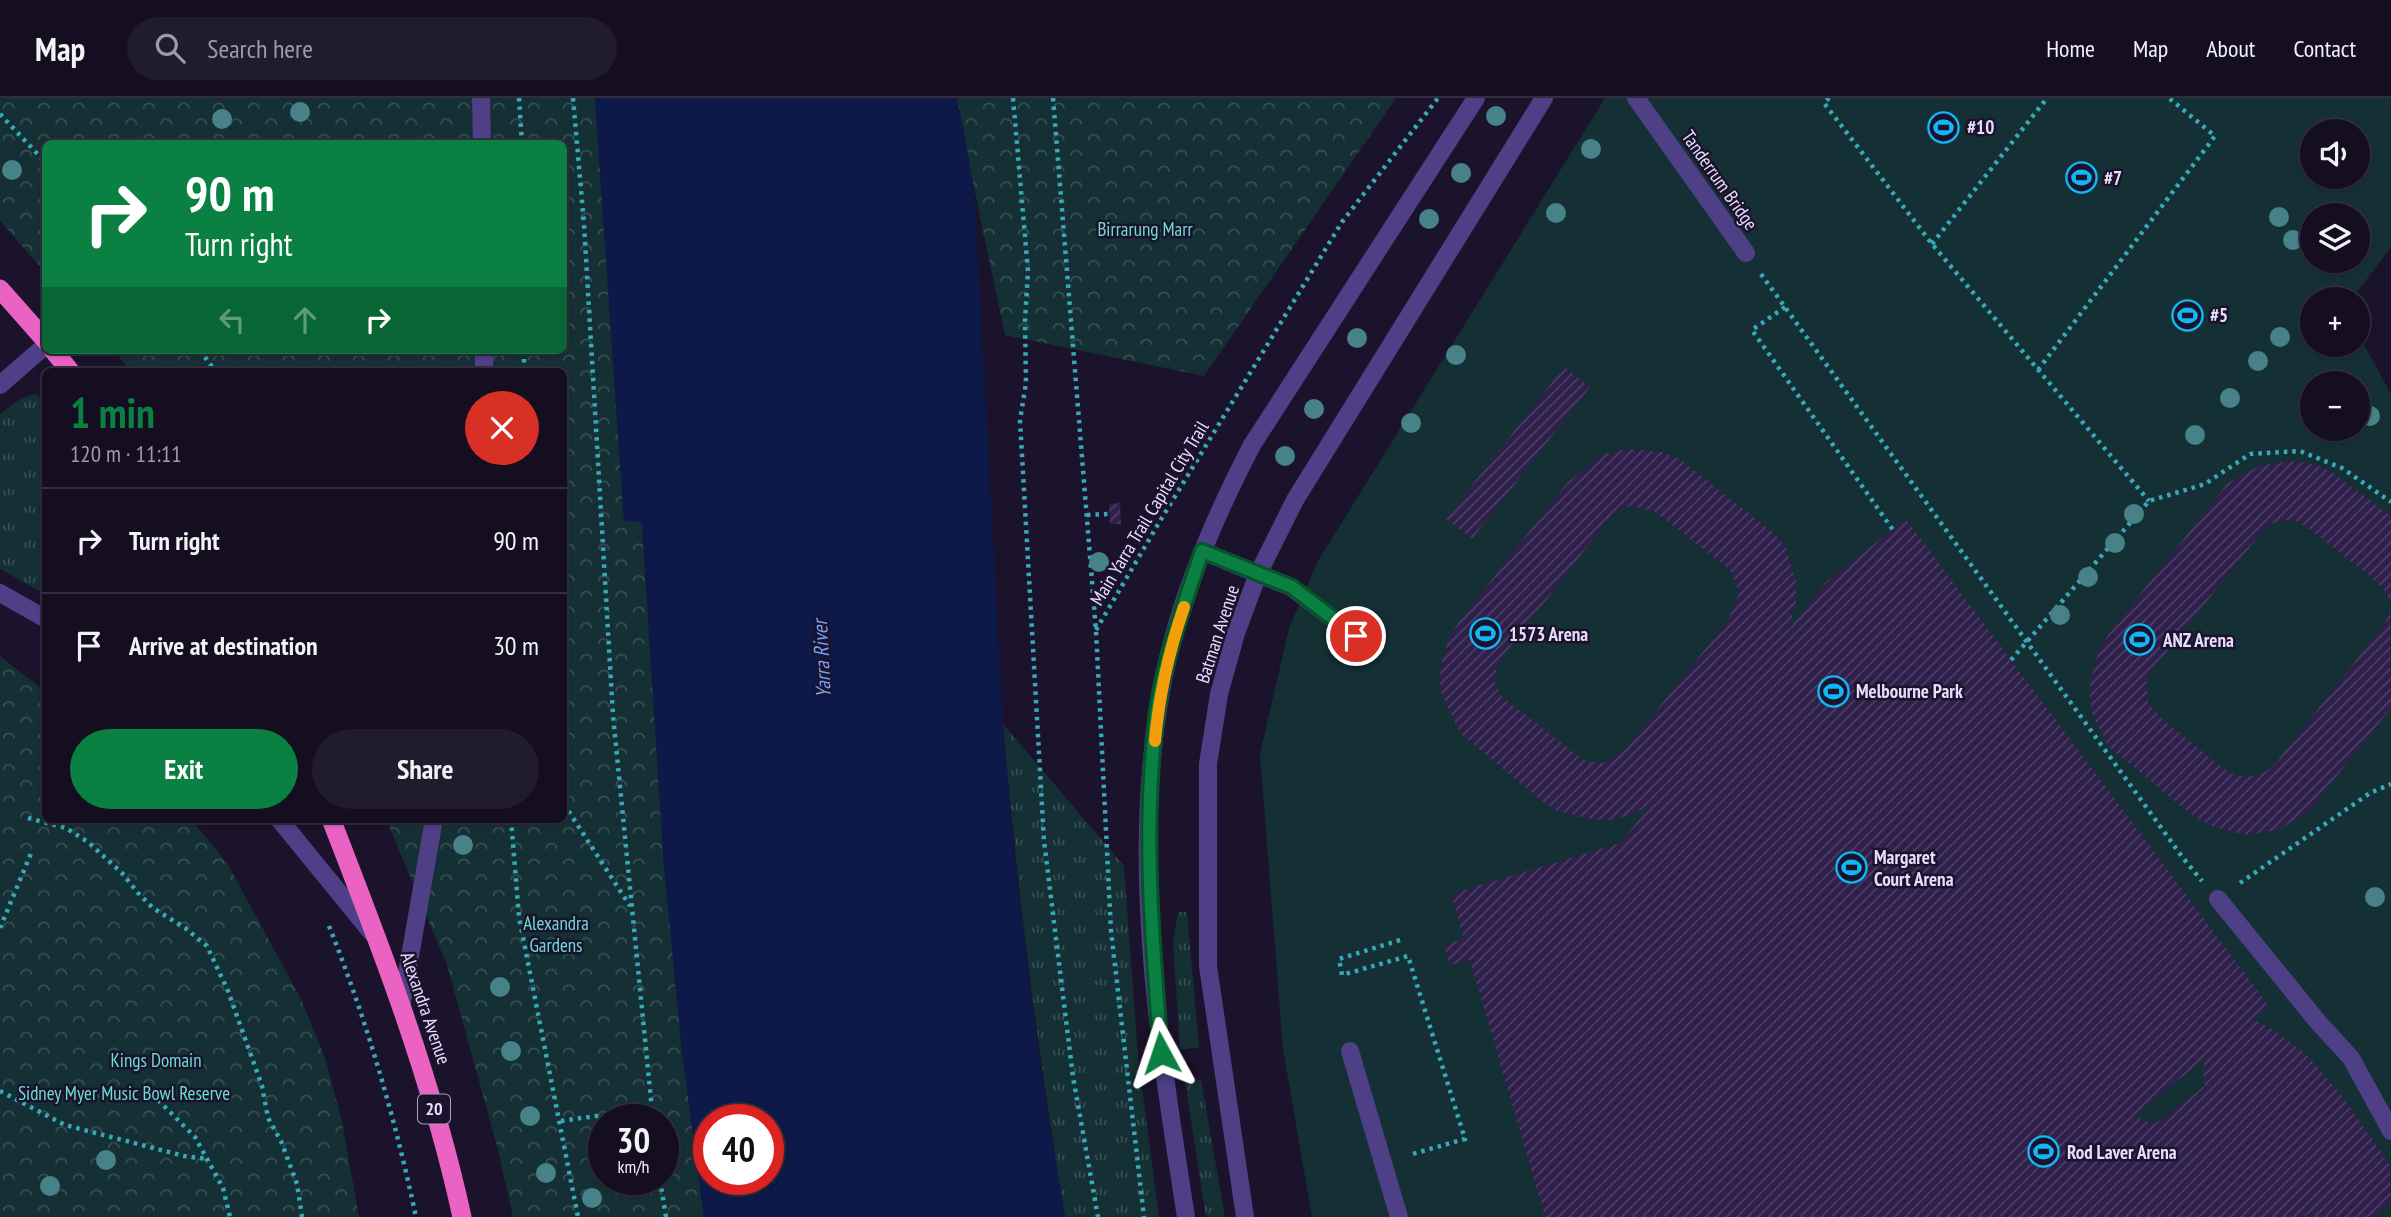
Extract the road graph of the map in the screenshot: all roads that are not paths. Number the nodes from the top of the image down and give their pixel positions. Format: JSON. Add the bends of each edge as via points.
{"nodes":[{"id":1,"x":481,"y":98,"type":"edge"},
{"id":2,"x":1476,"y":98,"type":"edge"},
{"id":3,"x":1544,"y":98,"type":"edge"},
{"id":4,"x":1636,"y":98,"type":"edge"},
{"id":5,"x":482,"y":140,"type":"edge"},
{"id":6,"x":1746,"y":253,"type":"road end"},
{"id":7,"x":0,"y":289,"type":"edge"},
{"id":8,"x":42,"y":338,"type":"edge"},
{"id":9,"x":42,"y":347,"type":"edge"},
{"id":10,"x":56,"y":354,"type":"edge"},
{"id":11,"x":68,"y":368,"type":"edge"},
{"id":12,"x":0,"y":385,"type":"edge"},
{"id":13,"x":1202,"y":551,"type":"junction"},
{"id":14,"x":1258,"y":574,"type":"junction"},
{"id":15,"x":0,"y":593,"type":"edge"},
{"id":16,"x":42,"y":617,"type":"edge"},
{"id":17,"x":1356,"y":636,"type":"dead end"},
{"id":18,"x":282,"y":823,"type":"edge"},
{"id":19,"x":333,"y":823,"type":"edge"},
{"id":20,"x":432,"y":823,"type":"edge"},
{"id":21,"x":2218,"y":899,"type":"road end"},
{"id":22,"x":377,"y":939,"type":"junction"},
{"id":23,"x":402,"y":1002,"type":"junction"},
{"id":24,"x":1350,"y":1051,"type":"dead end"},
{"id":25,"x":2391,"y":1131,"type":"edge"},
{"id":26,"x":462,"y":1217,"type":"edge"},
{"id":27,"x":1185,"y":1217,"type":"edge"},
{"id":28,"x":1245,"y":1217,"type":"edge"},
{"id":29,"x":1399,"y":1217,"type":"edge"}],
"edges":[{"from":1,"to":5,"type":"street"},
{"from":2,"to":13,"type":"street","name":"Batman Avenue","via":[[1252,444]]},
{"from":3,"to":14,"type":"street","name":"Batman Avenue","via":[[1295,500]]},
{"from":4,"to":6,"type":"street","name":"Tanderrum Bridge"},
{"from":7,"to":8,"type":"highway"},
{"from":9,"to":12,"type":"street"},
{"from":10,"to":11,"type":"highway"},
{"from":13,"to":14,"type":"street"},
{"from":13,"to":27,"type":"street","name":"Batman Avenue","via":[[1172,640],[1158,709],[1150,797],[1150,920],[1161,1053]]},
{"from":14,"to":17,"type":"street","via":[[1292,587]]},
{"from":14,"to":28,"type":"street","name":"Batman Avenue","via":[[1219,694],[1208,764],[1208,966]]},
{"from":15,"to":16,"type":"street"},
{"from":18,"to":22,"type":"street"},
{"from":19,"to":22,"type":"highway","name":"Alexandra Avenue","number":"20"},
{"from":20,"to":23,"type":"street"},
{"from":21,"to":25,"type":"street","via":[[2351,1058]]},
{"from":22,"to":23,"type":"highway","name":"Alexandra Avenue","number":"20"},
{"from":23,"to":26,"type":"highway","name":"Alexandra Avenue","number":"20"},
{"from":24,"to":29,"type":"street"}]}
